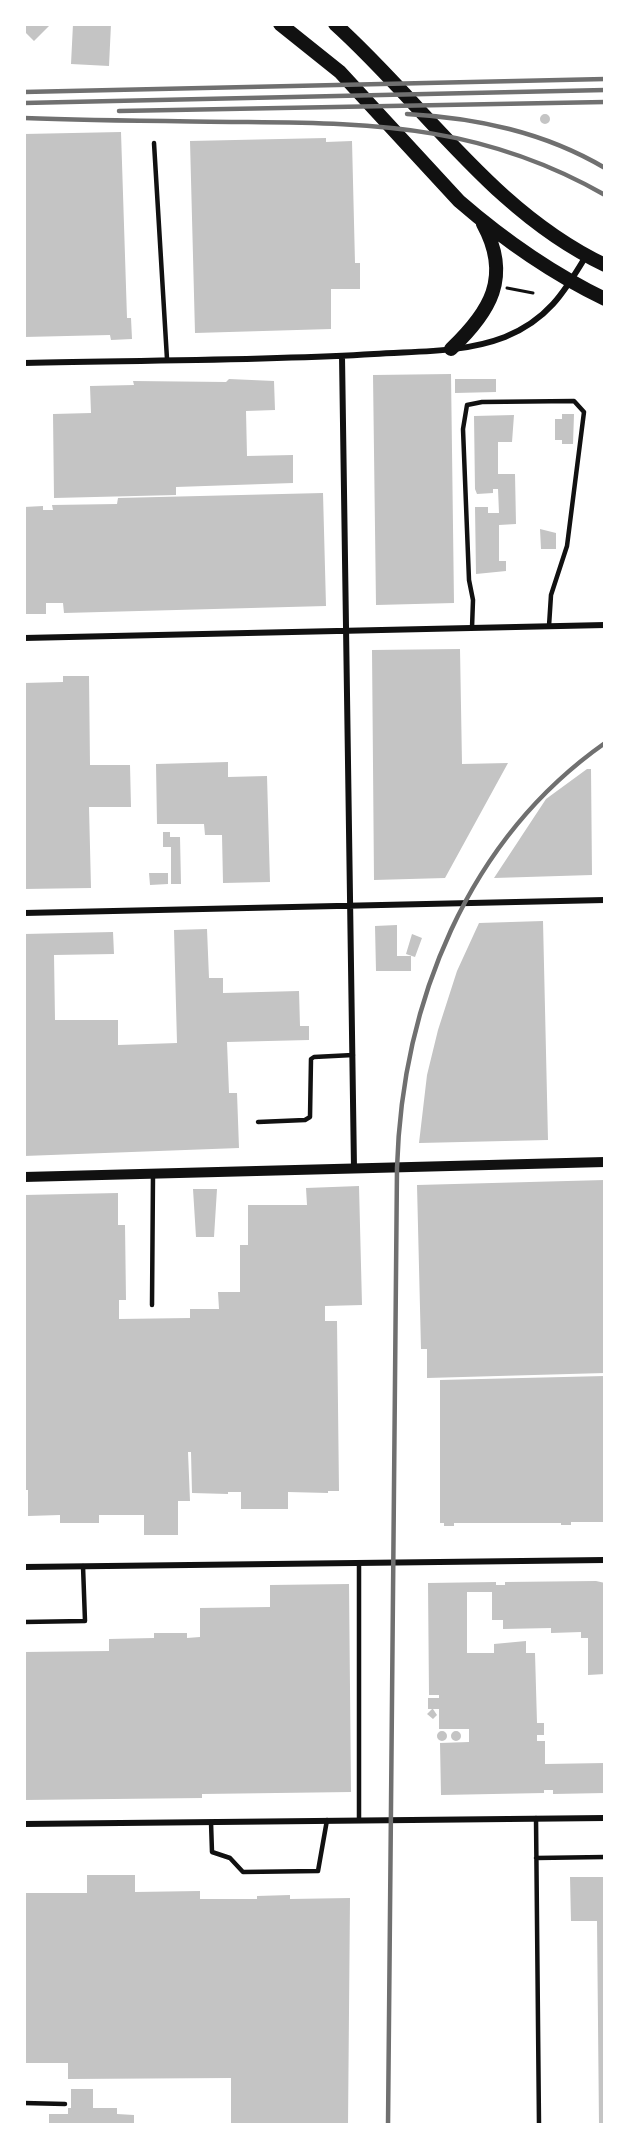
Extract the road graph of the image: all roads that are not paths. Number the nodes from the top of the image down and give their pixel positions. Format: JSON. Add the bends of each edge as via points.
{"nodes":[{"id":1,"x":280,"y":24,"type":"edge"},
{"id":2,"x":335,"y":24,"type":"edge"},
{"id":3,"x":154,"y":143,"type":"dead end"},
{"id":4,"x":481,"y":220,"type":"junction"},
{"id":5,"x":586,"y":256,"type":"junction"},
{"id":6,"x":605,"y":265,"type":"edge"},
{"id":7,"x":571,"y":282,"type":"junction"},
{"id":8,"x":605,"y":300,"type":"edge"},
{"id":9,"x":451,"y":349,"type":"junction"},
{"id":10,"x":342,"y":356,"type":"junction"},
{"id":11,"x":167,"y":359,"type":"junction"},
{"id":12,"x":24,"y":363,"type":"edge"},
{"id":13,"x":605,"y":625,"type":"edge"},
{"id":14,"x":549,"y":626,"type":"junction"},
{"id":15,"x":472,"y":628,"type":"junction"},
{"id":16,"x":346,"y":629,"type":"junction"},
{"id":17,"x":24,"y":638,"type":"edge"},
{"id":18,"x":605,"y":900,"type":"edge"},
{"id":19,"x":351,"y":905,"type":"junction"},
{"id":20,"x":24,"y":913,"type":"edge"},
{"id":21,"x":353,"y":1055,"type":"junction"},
{"id":22,"x":258,"y":1122,"type":"dead end"},
{"id":23,"x":605,"y":1162,"type":"edge"},
{"id":24,"x":354,"y":1168,"type":"junction"},
{"id":25,"x":153,"y":1174,"type":"junction"},
{"id":26,"x":24,"y":1177,"type":"edge"},
{"id":27,"x":152,"y":1305,"type":"dead end"},
{"id":28,"x":605,"y":1560,"type":"edge"},
{"id":29,"x":359,"y":1563,"type":"junction"},
{"id":30,"x":83,"y":1566,"type":"junction"},
{"id":31,"x":24,"y":1567,"type":"edge"},
{"id":32,"x":24,"y":1622,"type":"edge"},
{"id":33,"x":536,"y":1818,"type":"junction"},
{"id":34,"x":605,"y":1818,"type":"edge"},
{"id":35,"x":327,"y":1820,"type":"junction"},
{"id":36,"x":359,"y":1820,"type":"junction"},
{"id":37,"x":211,"y":1822,"type":"junction"},
{"id":38,"x":24,"y":1824,"type":"edge"},
{"id":39,"x":605,"y":1857,"type":"edge"},
{"id":40,"x":536,"y":1858,"type":"junction"},
{"id":41,"x":24,"y":2103,"type":"edge"},
{"id":42,"x":64,"y":2104,"type":"dead end"},
{"id":43,"x":539,"y":2125,"type":"edge"}],
"edges":[{"from":1,"to":4,"type":"main road","via":[[339,72]]},
{"from":2,"to":5,"type":"main road","via":[[456,151],[531,218]]},
{"from":3,"to":11,"type":"lane"},
{"from":4,"to":7,"type":"main road","via":[[516,248]]},
{"from":4,"to":9,"type":"main road","via":[[495,254],[495,286],[484,314]]},
{"from":5,"to":6,"type":"main road"},
{"from":5,"to":7,"type":"street"},
{"from":7,"to":8,"type":"main road"},
{"from":7,"to":9,"type":"street","via":[[539,319],[505,337]]},
{"from":9,"to":10,"type":"street"},
{"from":10,"to":11,"type":"street"},
{"from":10,"to":16,"type":"street"},
{"from":11,"to":12,"type":"street"},
{"from":13,"to":14,"type":"street"},
{"from":14,"to":15,"type":"street"},
{"from":14,"to":15,"type":"lane","via":[[551,595],[567,546],[584,412],[574,401],[467,405],[464,429]]},
{"from":15,"to":16,"type":"street"},
{"from":16,"to":17,"type":"street"},
{"from":16,"to":19,"type":"street"},
{"from":18,"to":19,"type":"street"},
{"from":19,"to":20,"type":"street"},
{"from":19,"to":21,"type":"street"},
{"from":21,"to":22,"type":"lane","via":[[311,1059],[310,1117]]},
{"from":21,"to":24,"type":"street"},
{"from":23,"to":24,"type":"street"},
{"from":24,"to":25,"type":"street"},
{"from":25,"to":26,"type":"street"},
{"from":25,"to":27,"type":"lane"},
{"from":28,"to":29,"type":"street"},
{"from":29,"to":30,"type":"street"},
{"from":29,"to":36,"type":"lane"},
{"from":30,"to":31,"type":"street"},
{"from":30,"to":32,"type":"lane","via":[[85,1621]]},
{"from":33,"to":34,"type":"street"},
{"from":33,"to":36,"type":"street"},
{"from":33,"to":40,"type":"lane"},
{"from":35,"to":36,"type":"street"},
{"from":35,"to":37,"type":"street"},
{"from":35,"to":37,"type":"lane","via":[[318,1871],[243,1872],[230,1858],[212,1852]]},
{"from":37,"to":38,"type":"street"},
{"from":39,"to":40,"type":"lane"},
{"from":40,"to":43,"type":"lane"},
{"from":41,"to":42,"type":"lane"}]}
